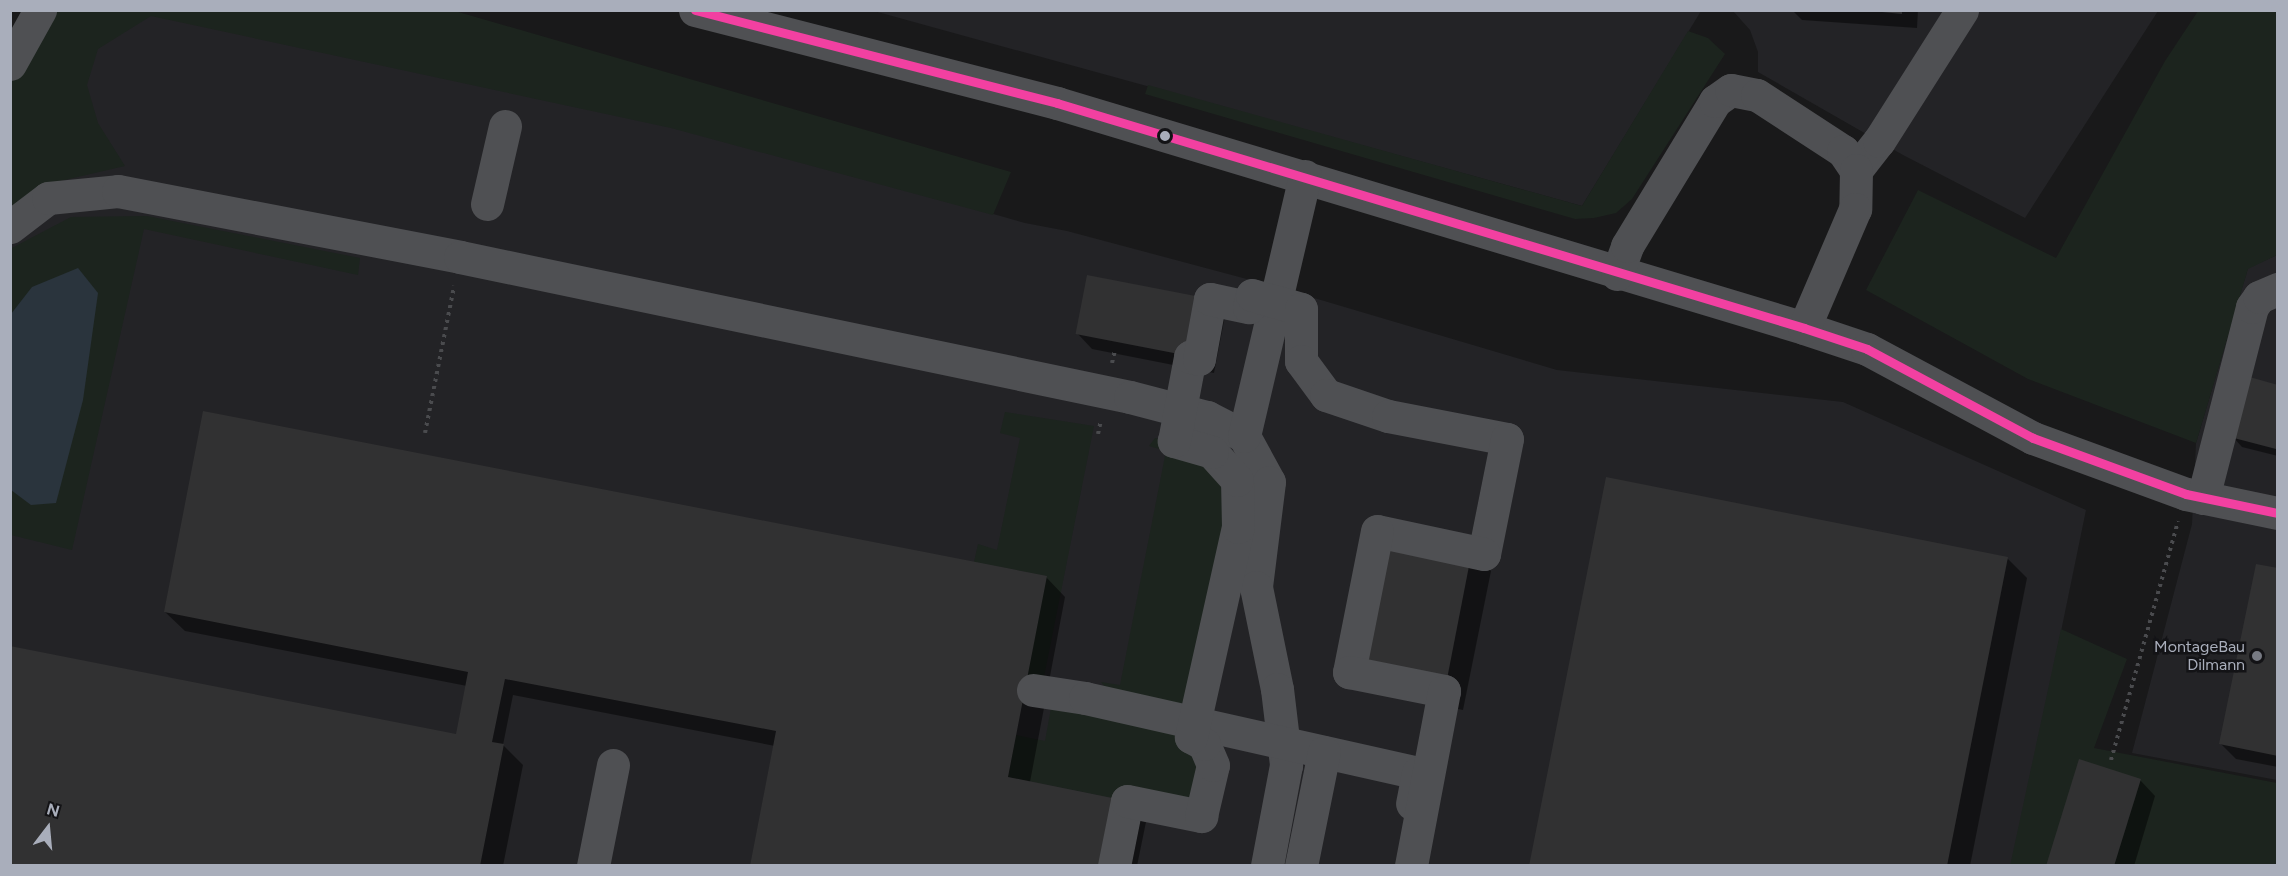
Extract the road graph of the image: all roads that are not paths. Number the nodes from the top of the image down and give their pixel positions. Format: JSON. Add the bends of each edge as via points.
{"nodes":[{"id":1,"x":40,"y":10,"type":"edge"},
{"id":2,"x":695,"y":10,"type":"edge"},
{"id":3,"x":1962,"y":10,"type":"edge"},
{"id":4,"x":10,"y":64,"type":"edge"},
{"id":5,"x":505,"y":126,"type":"dead end"},
{"id":6,"x":1856,"y":170,"type":"junction"},
{"id":7,"x":1305,"y":176,"type":"junction"},
{"id":8,"x":487,"y":204,"type":"dead end"},
{"id":9,"x":10,"y":227,"type":"edge"},
{"id":10,"x":1617,"y":274,"type":"junction"},
{"id":11,"x":2277,"y":289,"type":"edge"},
{"id":12,"x":1274,"y":301,"type":"junction"},
{"id":13,"x":1804,"y":328,"type":"junction"},
{"id":14,"x":1180,"y":410,"type":"junction"},
{"id":15,"x":1244,"y":436,"type":"junction"},
{"id":16,"x":2194,"y":496,"type":"junction"},
{"id":17,"x":2277,"y":513,"type":"edge"},
{"id":18,"x":1034,"y":690,"type":"dead end"},
{"id":19,"x":1194,"y":722,"type":"junction"},
{"id":20,"x":1284,"y":743,"type":"junction"},
{"id":21,"x":1324,"y":752,"type":"junction"},
{"id":22,"x":613,"y":765,"type":"dead end"},
{"id":23,"x":593,"y":866,"type":"edge"},
{"id":24,"x":1114,"y":866,"type":"edge"},
{"id":25,"x":1267,"y":866,"type":"edge"},
{"id":26,"x":1301,"y":866,"type":"edge"},
{"id":27,"x":1399,"y":866,"type":"edge"},
{"id":28,"x":1411,"y":866,"type":"edge"}],
"edges":[{"from":1,"to":4,"type":"street"},
{"from":2,"to":7,"type":"street","via":[[1057,103]]},
{"from":3,"to":6,"type":"street","via":[[1879,141]]},
{"from":5,"to":8,"type":"street"},
{"from":6,"to":10,"type":"street","via":[[1843,151],[1757,95],[1731,90],[1715,101],[1627,246]]},
{"from":6,"to":13,"type":"street","via":[[1856,208]]},
{"from":7,"to":10,"type":"street"},
{"from":7,"to":12,"type":"street"},
{"from":9,"to":14,"type":"street","via":[[48,198],[118,191],[460,257]]},
{"from":10,"to":13,"type":"street"},
{"from":11,"to":16,"type":"street","via":[[2259,297],[2252,307]]},
{"from":12,"to":14,"type":"street","via":[[1252,295],[1249,308],[1210,299],[1199,358],[1190,357]]},
{"from":12,"to":15,"type":"street"},
{"from":12,"to":28,"type":"street","via":[[1301,309],[1301,360],[1326,394],[1388,416],[1507,439],[1484,554],[1377,531],[1349,672],[1444,691]]},
{"from":13,"to":16,"type":"street","via":[[1867,349],[2033,438]]},
{"from":14,"to":15,"type":"street","via":[[1207,417]]},
{"from":14,"to":19,"type":"street","via":[[1174,441],[1212,452],[1237,480],[1238,527]]},
{"from":15,"to":20,"type":"street","via":[[1269,482],[1256,587]]},
{"from":16,"to":17,"type":"street"},
{"from":18,"to":19,"type":"street"},
{"from":19,"to":20,"type":"street"},
{"from":19,"to":24,"type":"street","via":[[1191,737],[1204,744],[1213,765],[1201,816],[1127,801]]},
{"from":20,"to":21,"type":"street"},
{"from":20,"to":25,"type":"street","via":[[1286,765]]},
{"from":21,"to":26,"type":"street"},
{"from":21,"to":27,"type":"street","via":[[1418,773]]},
{"from":22,"to":23,"type":"street"}]}
